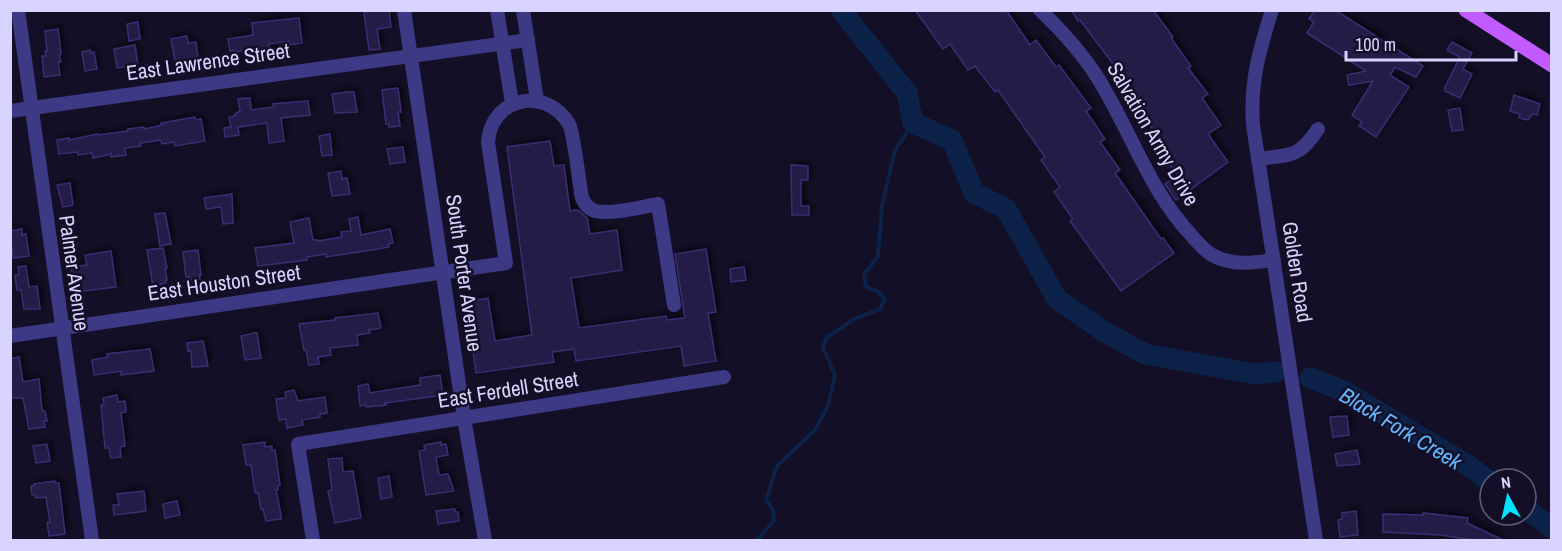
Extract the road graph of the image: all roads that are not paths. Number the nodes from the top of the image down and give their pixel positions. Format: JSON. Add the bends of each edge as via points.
{"nodes":[{"id":1,"x":18,"y":10,"type":"edge"},
{"id":2,"x":404,"y":10,"type":"edge"},
{"id":3,"x":497,"y":10,"type":"edge"},
{"id":4,"x":523,"y":10,"type":"edge"},
{"id":5,"x":1040,"y":10,"type":"edge"},
{"id":6,"x":1272,"y":10,"type":"edge"},
{"id":7,"x":1466,"y":10,"type":"edge"},
{"id":8,"x":528,"y":40,"type":"junction"},
{"id":9,"x":502,"y":44,"type":"junction"},
{"id":10,"x":410,"y":56,"type":"junction"},
{"id":11,"x":1551,"y":65,"type":"edge"},
{"id":12,"x":537,"y":100,"type":"junction"},
{"id":13,"x":512,"y":103,"type":"junction"},
{"id":14,"x":30,"y":108,"type":"junction"},
{"id":15,"x":10,"y":111,"type":"edge"},
{"id":16,"x":1318,"y":129,"type":"dead end"},
{"id":17,"x":1258,"y":159,"type":"junction"},
{"id":18,"x":1274,"y":260,"type":"junction"},
{"id":19,"x":443,"y":272,"type":"junction"},
{"id":20,"x":674,"y":304,"type":"dead end"},
{"id":21,"x":61,"y":328,"type":"junction"},
{"id":22,"x":10,"y":336,"type":"edge"},
{"id":23,"x":724,"y":377,"type":"dead end"},
{"id":24,"x":464,"y":418,"type":"junction"},
{"id":25,"x":92,"y":540,"type":"edge"},
{"id":26,"x":313,"y":540,"type":"edge"},
{"id":27,"x":485,"y":540,"type":"edge"},
{"id":28,"x":1316,"y":540,"type":"edge"}],
"edges":[{"from":1,"to":14,"type":"street","name":"Palmer Avenue"},
{"from":2,"to":10,"type":"street","name":"South Porter Avenue"},
{"from":3,"to":9,"type":"street"},
{"from":4,"to":8,"type":"street"},
{"from":5,"to":18,"type":"street","name":"Salvation Army Drive","via":[[1099,80],[1154,184],[1183,227],[1220,258],[1245,263]]},
{"from":6,"to":17,"type":"street","name":"Golden Road","via":[[1252,86]]},
{"from":7,"to":11,"type":"main road"},
{"from":8,"to":9,"type":"street","name":"East Lawrence Street"},
{"from":8,"to":12,"type":"street"},
{"from":9,"to":10,"type":"street","name":"East Lawrence Street"},
{"from":9,"to":13,"type":"street"},
{"from":10,"to":14,"type":"street","name":"East Lawrence Street"},
{"from":10,"to":19,"type":"street","name":"South Porter Avenue"},
{"from":12,"to":13,"type":"street"},
{"from":12,"to":20,"type":"street","via":[[570,125],[582,198],[588,208],[606,212],[658,204]]},
{"from":13,"to":19,"type":"street","name":"East Houston Street","via":[[494,122],[488,142],[506,263]]},
{"from":14,"to":15,"type":"street","name":"East Lawrence Street"},
{"from":14,"to":21,"type":"street","name":"Palmer Avenue"},
{"from":16,"to":17,"type":"street","via":[[1299,151]]},
{"from":17,"to":18,"type":"street","name":"Golden Road"},
{"from":18,"to":28,"type":"street","name":"Golden Road"},
{"from":19,"to":21,"type":"street","name":"East Houston Street"},
{"from":19,"to":24,"type":"street","name":"South Porter Avenue"},
{"from":21,"to":22,"type":"street","name":"East Houston Street"},
{"from":21,"to":25,"type":"street","name":"Palmer Avenue"},
{"from":23,"to":24,"type":"street","name":"East Ferdell Street"},
{"from":24,"to":26,"type":"street","name":"East Ferdell Street","via":[[298,444]]},
{"from":24,"to":27,"type":"street","name":"South Porter Avenue"}]}
